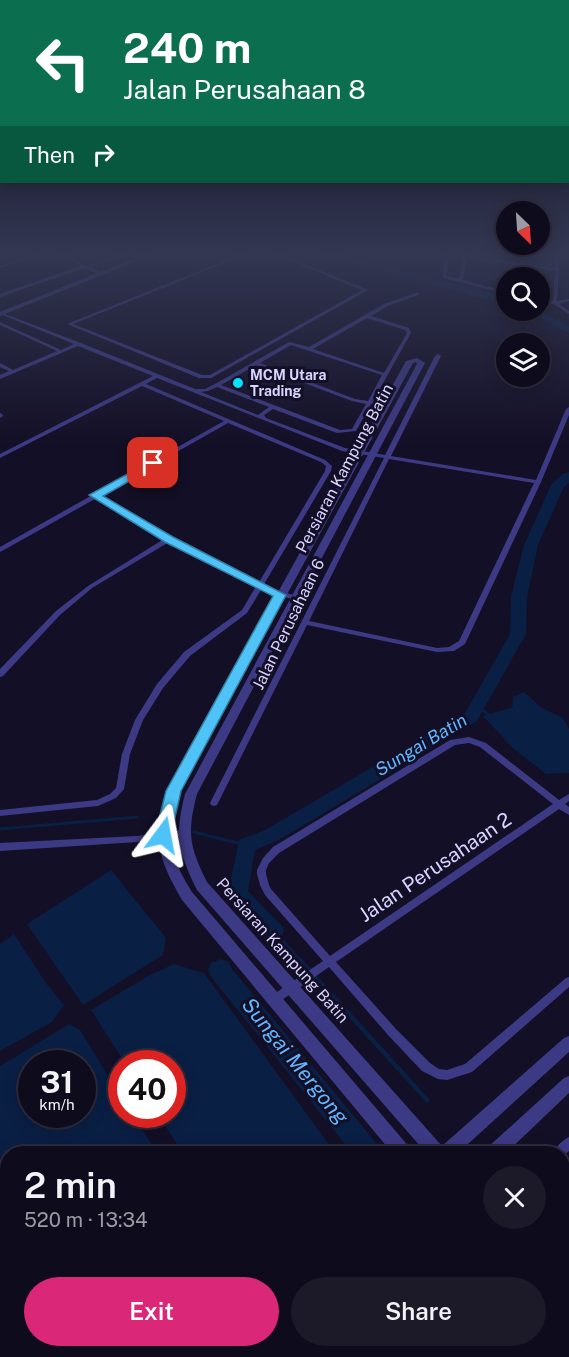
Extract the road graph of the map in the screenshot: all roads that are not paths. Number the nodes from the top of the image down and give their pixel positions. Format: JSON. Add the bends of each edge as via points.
{"nodes":[{"id":1,"x":14,"y":318,"type":"edge"},
{"id":2,"x":83,"y":318,"type":"edge"},
{"id":3,"x":315,"y":318,"type":"edge"},
{"id":4,"x":363,"y":318,"type":"edge"},
{"id":5,"x":374,"y":318,"type":"edge"},
{"id":6,"x":0,"y":323,"type":"edge"},
{"id":7,"x":79,"y":344,"type":"junction"},
{"id":8,"x":311,"y":348,"type":"junction"},
{"id":9,"x":129,"y":350,"type":"junction"},
{"id":10,"x":60,"y":351,"type":"junction"},
{"id":11,"x":438,"y":356,"type":"dead end"},
{"id":12,"x":114,"y":358,"type":"junction"},
{"id":13,"x":255,"y":363,"type":"junction"},
{"id":14,"x":0,"y":365,"type":"edge"},
{"id":15,"x":12,"y":371,"type":"junction"},
{"id":16,"x":386,"y":375,"type":"junction"},
{"id":17,"x":0,"y":376,"type":"edge"},
{"id":18,"x":157,"y":376,"type":"junction"},
{"id":19,"x":142,"y":384,"type":"junction"},
{"id":20,"x":217,"y":385,"type":"junction"},
{"id":21,"x":194,"y":391,"type":"junction"},
{"id":22,"x":371,"y":404,"type":"junction"},
{"id":23,"x":386,"y":405,"type":"junction"},
{"id":24,"x":272,"y":407,"type":"junction"},
{"id":25,"x":569,"y":409,"type":"edge"},
{"id":26,"x":264,"y":419,"type":"junction"},
{"id":27,"x":229,"y":420,"type":"junction"},
{"id":28,"x":362,"y":453,"type":"junction"},
{"id":29,"x":373,"y":455,"type":"junction"},
{"id":30,"x":0,"y":456,"type":"edge"},
{"id":31,"x":387,"y":457,"type":"junction"},
{"id":32,"x":538,"y":482,"type":"junction"},
{"id":33,"x":95,"y":495,"type":"junction"},
{"id":34,"x":169,"y":539,"type":"junction"},
{"id":35,"x":0,"y":550,"type":"edge"},
{"id":36,"x":260,"y":587,"type":"junction"},
{"id":37,"x":280,"y":595,"type":"junction"},
{"id":38,"x":295,"y":598,"type":"junction"},
{"id":39,"x":304,"y":622,"type":"junction"},
{"id":40,"x":0,"y":674,"type":"edge"},
{"id":41,"x":569,"y":798,"type":"edge"},
{"id":42,"x":214,"y":803,"type":"dead end"},
{"id":43,"x":560,"y":804,"type":"junction"},
{"id":44,"x":569,"y":812,"type":"edge"},
{"id":45,"x":0,"y":813,"type":"edge"},
{"id":46,"x":182,"y":833,"type":"junction"},
{"id":47,"x":163,"y":835,"type":"junction"},
{"id":48,"x":0,"y":847,"type":"edge"},
{"id":49,"x":326,"y":964,"type":"junction"},
{"id":50,"x":569,"y":981,"type":"edge"},
{"id":51,"x":292,"y":988,"type":"junction"},
{"id":52,"x":276,"y":999,"type":"junction"},
{"id":53,"x":569,"y":1043,"type":"edge"},
{"id":54,"x":569,"y":1083,"type":"edge"},
{"id":55,"x":397,"y":1146,"type":"edge"},
{"id":56,"x":431,"y":1146,"type":"edge"},
{"id":57,"x":454,"y":1146,"type":"edge"},
{"id":58,"x":502,"y":1146,"type":"edge"}],
"edges":[{"from":1,"to":7,"type":"street"},
{"from":2,"to":9,"type":"street","via":[[69,324]]},
{"from":3,"to":9,"type":"street","via":[[210,376],[201,377]]},
{"from":4,"to":8,"type":"street"},
{"from":5,"to":16,"type":"street","via":[[409,333]]},
{"from":6,"to":10,"type":"street"},
{"from":7,"to":10,"type":"street"},
{"from":7,"to":12,"type":"street"},
{"from":8,"to":13,"type":"street","via":[[291,343]]},
{"from":8,"to":16,"type":"street"},
{"from":9,"to":12,"type":"street"},
{"from":10,"to":15,"type":"street"},
{"from":11,"to":31,"type":"street","name":"Jalan Perusahaan 6"},
{"from":12,"to":18,"type":"street"},
{"from":13,"to":20,"type":"street"},
{"from":13,"to":22,"type":"street"},
{"from":14,"to":15,"type":"street"},
{"from":15,"to":17,"type":"street"},
{"from":16,"to":22,"type":"street"},
{"from":18,"to":19,"type":"street"},
{"from":18,"to":21,"type":"street"},
{"from":19,"to":27,"type":"street"},
{"from":19,"to":30,"type":"street"},
{"from":20,"to":21,"type":"street"},
{"from":20,"to":24,"type":"street"},
{"from":21,"to":26,"type":"street"},
{"from":22,"to":23,"type":"street"},
{"from":22,"to":24,"type":"street","via":[[354,430],[345,432]]},
{"from":23,"to":28,"type":"street","name":"Persiaran Kampung Batin"},
{"from":23,"to":29,"type":"street","name":"Persiaran Kampung Batin","via":[[410,361],[421,363]]},
{"from":24,"to":26,"type":"street","via":[[261,415]]},
{"from":25,"to":32,"type":"street"},
{"from":26,"to":28,"type":"street","via":[[333,447]]},
{"from":27,"to":33,"type":"street"},
{"from":27,"to":36,"type":"street","via":[[329,466]]},
{"from":28,"to":29,"type":"street"},
{"from":28,"to":37,"type":"street","name":"Persiaran Kampung Batin"},
{"from":29,"to":31,"type":"street"},
{"from":29,"to":38,"type":"street","name":"Persiaran Kampung Batin"},
{"from":31,"to":32,"type":"street"},
{"from":31,"to":39,"type":"street","name":"Jalan Perusahaan 6"},
{"from":32,"to":39,"type":"street","via":[[457,647],[437,650]]},
{"from":33,"to":34,"type":"street"},
{"from":33,"to":35,"type":"street"},
{"from":34,"to":36,"type":"street"},
{"from":34,"to":40,"type":"street","via":[[135,558],[58,613]]},
{"from":36,"to":37,"type":"street"},
{"from":36,"to":45,"type":"street","via":[[245,611],[187,654],[160,686],[139,720],[126,754],[120,789],[113,796],[98,803]]},
{"from":37,"to":38,"type":"street"},
{"from":37,"to":47,"type":"street","name":"Persiaran Kampung Batin","via":[[174,791]]},
{"from":38,"to":46,"type":"street","name":"Persiaran Kampung Batin","via":[[191,794]]},
{"from":39,"to":42,"type":"street","name":"Jalan Perusahaan 6"},
{"from":41,"to":43,"type":"street","name":"Jalan Perusahaan 2"},
{"from":43,"to":44,"type":"street"},
{"from":43,"to":49,"type":"street","name":"Jalan Perusahaan 2"},
{"from":43,"to":49,"type":"street","via":[[483,745],[469,740],[453,742],[276,850],[264,860],[261,881]]},
{"from":46,"to":47,"type":"street"},
{"from":46,"to":51,"type":"street","name":"Persiaran Kampung Batin","via":[[202,886]]},
{"from":47,"to":48,"type":"street"},
{"from":47,"to":52,"type":"street","name":"Persiaran Kampung Batin","via":[[171,869],[187,896]]},
{"from":49,"to":50,"type":"street","via":[[426,1068],[447,1075],[468,1068]]},
{"from":49,"to":51,"type":"street","name":"Jalan Perusahaan 2"},
{"from":51,"to":52,"type":"street","name":"Jalan Perusahaan 2"},
{"from":51,"to":56,"type":"street","name":"Persiaran Kampung Batin"},
{"from":52,"to":55,"type":"street","name":"Persiaran Kampung Batin"},
{"from":53,"to":57,"type":"street"},
{"from":54,"to":58,"type":"street"}]}
